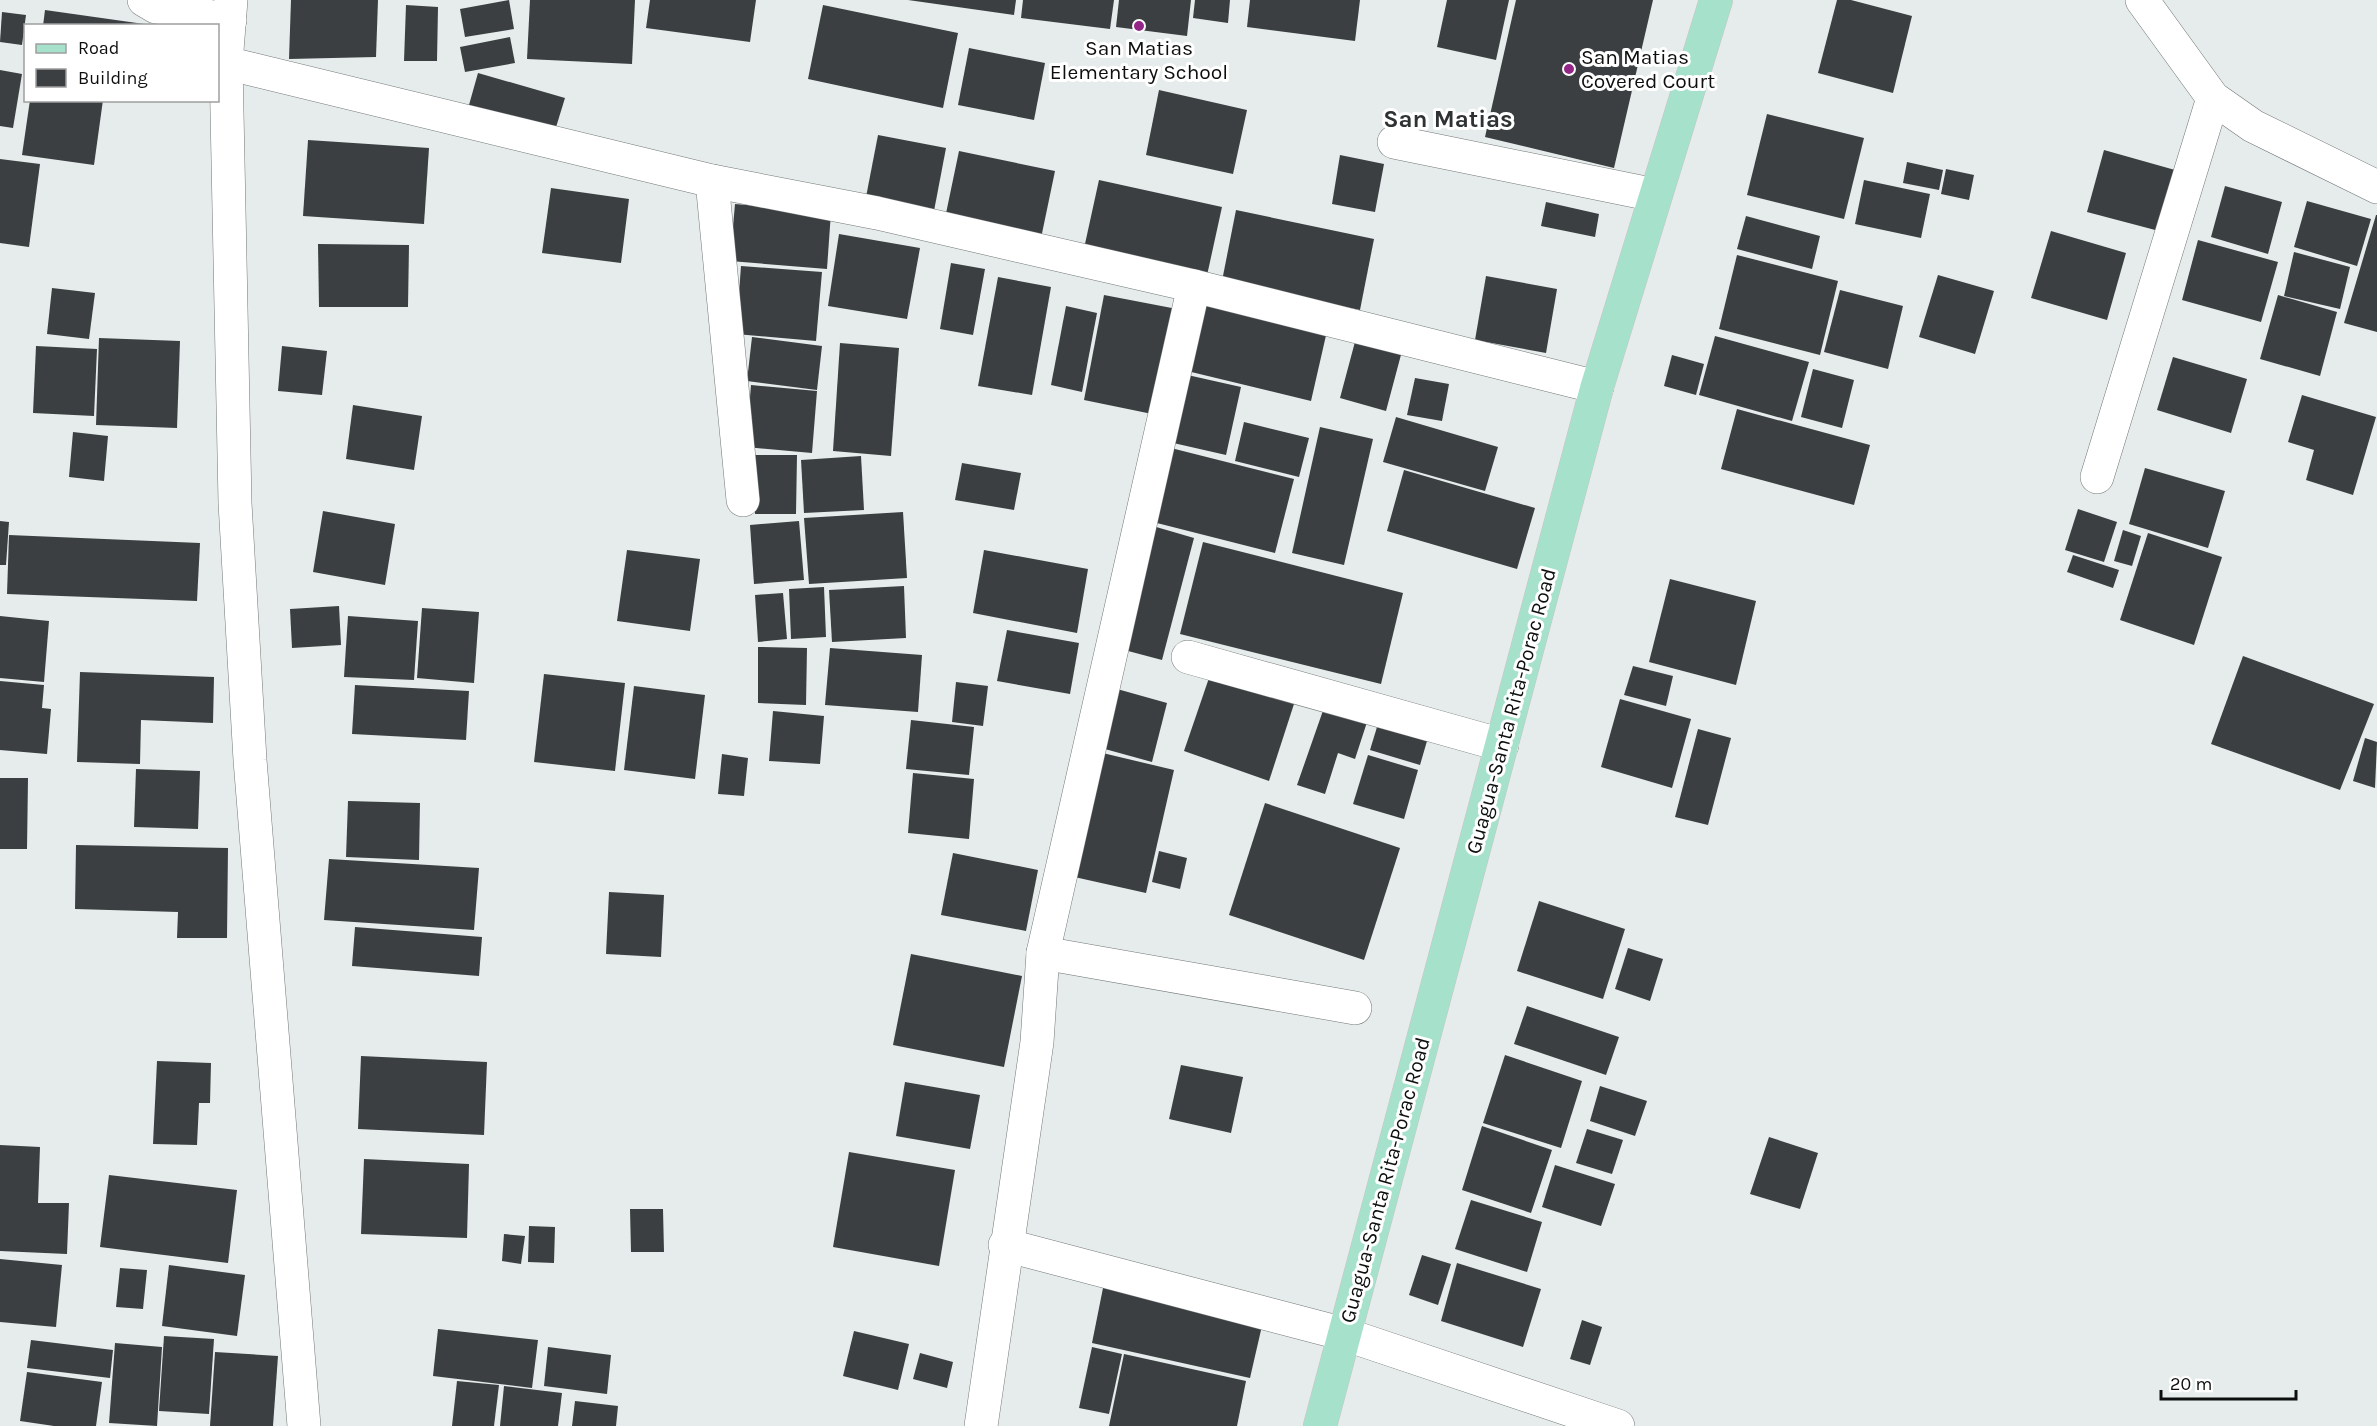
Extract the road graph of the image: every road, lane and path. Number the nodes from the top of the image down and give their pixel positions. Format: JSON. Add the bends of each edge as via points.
{"nodes":[{"id":1,"x":144,"y":0,"type":"edge"},
{"id":2,"x":1716,"y":0,"type":"edge"},
{"id":3,"x":2142,"y":0,"type":"edge"},
{"id":4,"x":231,"y":10,"type":"edge"},
{"id":5,"x":226,"y":63,"type":"junction"},
{"id":6,"x":2213,"y":98,"type":"junction"},
{"id":7,"x":1394,"y":142,"type":"dead end"},
{"id":8,"x":712,"y":181,"type":"junction"},
{"id":9,"x":2377,"y":187,"type":"edge"},
{"id":10,"x":1655,"y":195,"type":"junction"},
{"id":11,"x":1194,"y":286,"type":"junction"},
{"id":12,"x":1597,"y":387,"type":"junction"},
{"id":13,"x":2097,"y":477,"type":"dead end"},
{"id":14,"x":743,"y":500,"type":"dead end"},
{"id":15,"x":1188,"y":657,"type":"dead end"},
{"id":16,"x":1502,"y":746,"type":"junction"},
{"id":17,"x":1043,"y":953,"type":"junction"},
{"id":18,"x":1355,"y":1008,"type":"dead end"},
{"id":19,"x":1005,"y":1245,"type":"junction"},
{"id":20,"x":1344,"y":1335,"type":"junction"},
{"id":21,"x":304,"y":1426,"type":"edge"},
{"id":22,"x":981,"y":1426,"type":"edge"},
{"id":23,"x":1320,"y":1426,"type":"edge"},
{"id":24,"x":1618,"y":1426,"type":"edge"}],
"edges":[{"from":1,"to":4,"type":"street","via":[[156,7]]},
{"from":2,"to":10,"type":"main road","name":"Guagua-Santa Rita-Porac Road"},
{"from":3,"to":6,"type":"street"},
{"from":4,"to":5,"type":"street"},
{"from":5,"to":8,"type":"street"},
{"from":5,"to":21,"type":"street","via":[[235,503],[250,760]]},
{"from":6,"to":9,"type":"street","via":[[2253,126]]},
{"from":6,"to":13,"type":"street"},
{"from":7,"to":10,"type":"street"},
{"from":8,"to":11,"type":"street","via":[[877,213]]},
{"from":8,"to":14,"type":"street"},
{"from":10,"to":12,"type":"main road","name":"Guagua-Santa Rita-Porac Road"},
{"from":11,"to":12,"type":"street"},
{"from":11,"to":17,"type":"street"},
{"from":12,"to":16,"type":"main road","name":"Guagua-Santa Rita-Porac Road"},
{"from":15,"to":16,"type":"street"},
{"from":16,"to":20,"type":"main road","name":"Guagua-Santa Rita-Porac Road"},
{"from":17,"to":18,"type":"street"},
{"from":17,"to":19,"type":"street","via":[[1036,1042]]},
{"from":19,"to":20,"type":"street"},
{"from":19,"to":22,"type":"street"},
{"from":20,"to":23,"type":"main road","name":"Guagua-Santa Rita-Porac Road"},
{"from":20,"to":24,"type":"street"}]}
